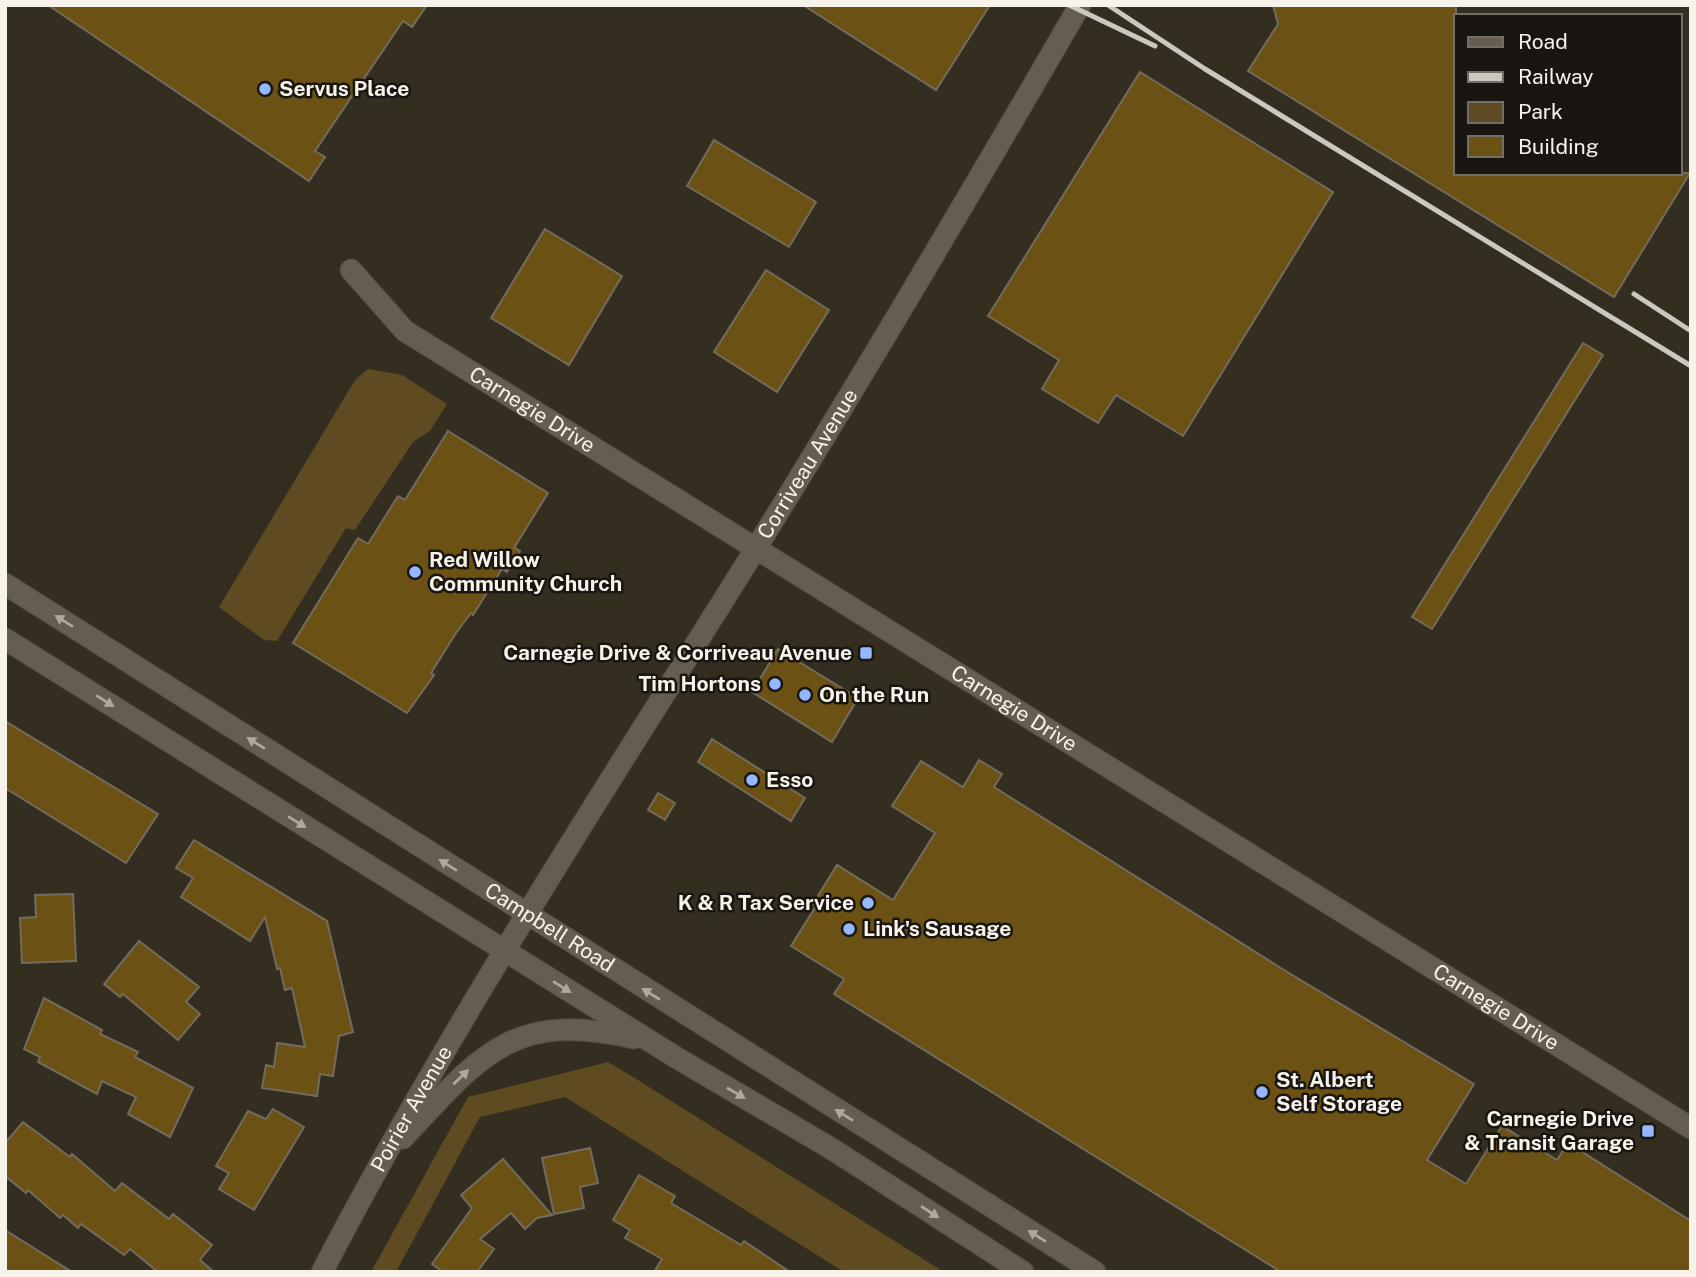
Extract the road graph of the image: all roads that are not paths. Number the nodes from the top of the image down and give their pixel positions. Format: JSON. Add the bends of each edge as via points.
{"nodes":[{"id":1,"x":1080,"y":5,"type":"edge"},
{"id":2,"x":351,"y":271,"type":"dead end"},
{"id":3,"x":756,"y":548,"type":"junction"},
{"id":4,"x":5,"y":584,"type":"edge"},
{"id":5,"x":5,"y":639,"type":"edge"},
{"id":6,"x":526,"y":915,"type":"junction"},
{"id":7,"x":504,"y":951,"type":"junction"},
{"id":8,"x":677,"y":1058,"type":"junction"},
{"id":9,"x":1691,"y":1128,"type":"edge"},
{"id":10,"x":380,"y":1162,"type":"junction"},
{"id":11,"x":322,"y":1272,"type":"edge"},
{"id":12,"x":1023,"y":1272,"type":"edge"},
{"id":13,"x":1095,"y":1272,"type":"edge"}],
"edges":[{"from":1,"to":3,"type":"street","name":"Corriveau Avenue"},
{"from":2,"to":3,"type":"street","name":"Carnegie Drive","via":[[405,331]]},
{"from":3,"to":6,"type":"street","name":"Corriveau Avenue"},
{"from":3,"to":9,"type":"street","name":"Carnegie Drive"},
{"from":6,"to":4,"type":"street","name":"Campbell Road","one_way":true},
{"from":5,"to":7,"type":"street","name":"Campbell Road","one_way":true},
{"from":6,"to":7,"type":"street","name":"Corriveau Avenue"},
{"from":13,"to":6,"type":"street","name":"Campbell Road","one_way":true},
{"from":7,"to":8,"type":"street","name":"Campbell Road","one_way":true},
{"from":7,"to":10,"type":"street","name":"Poirier Avenue"},
{"from":10,"to":8,"type":"street","one_way":true,"via":[[465,1072],[527,1035],[550,1029],[600,1030],[637,1038]]},
{"from":8,"to":12,"type":"street","name":"Campbell Road","one_way":true,"via":[[832,1149]]},
{"from":10,"to":11,"type":"street","name":"Poirier Avenue"}]}
